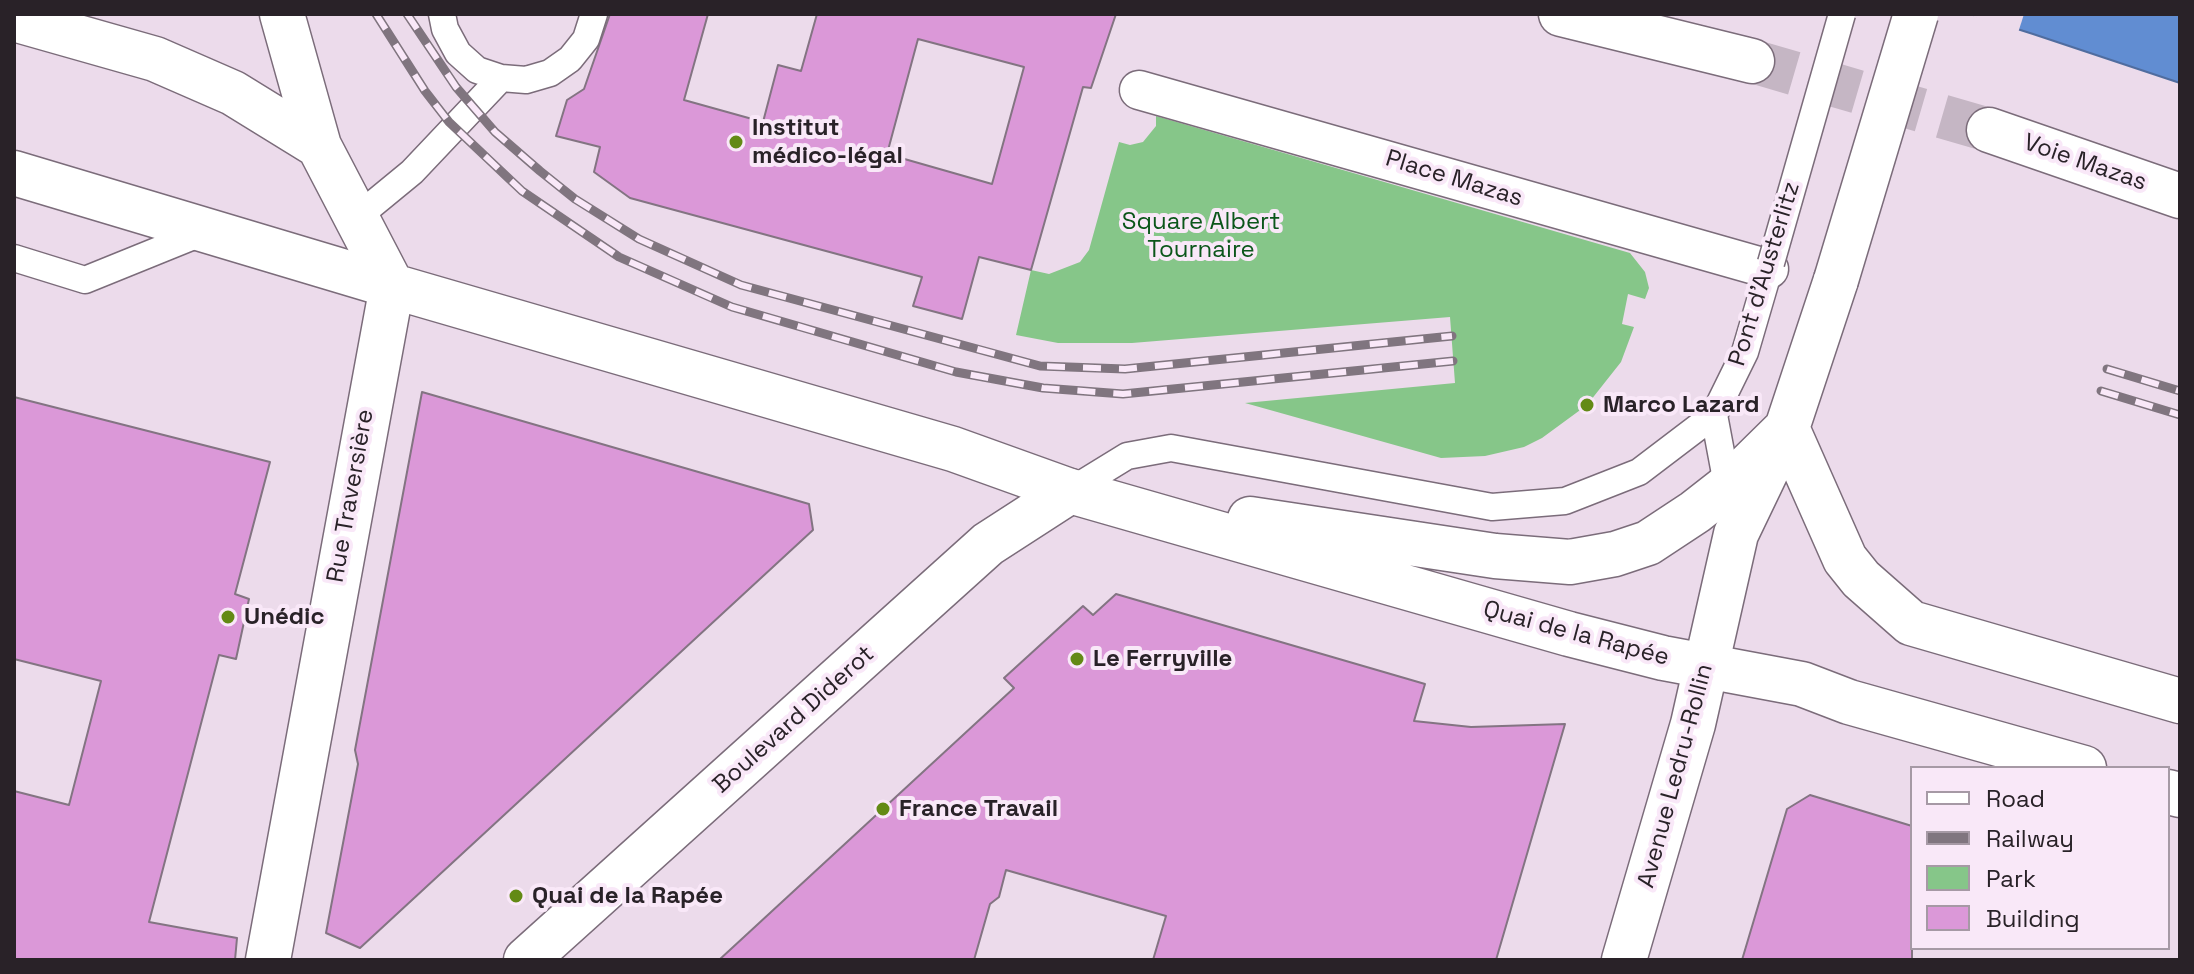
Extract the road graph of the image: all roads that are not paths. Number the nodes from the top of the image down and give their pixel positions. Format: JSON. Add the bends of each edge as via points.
{"nodes":[{"id":1,"x":282,"y":14,"type":"edge"},
{"id":2,"x":442,"y":14,"type":"edge"},
{"id":3,"x":594,"y":14,"type":"edge"},
{"id":4,"x":1561,"y":14,"type":"edge"},
{"id":5,"x":1842,"y":14,"type":"edge"},
{"id":6,"x":1916,"y":14,"type":"edge"},
{"id":7,"x":14,"y":19,"type":"edge"},
{"id":8,"x":1752,"y":61,"type":"tunnel mouth"},
{"id":9,"x":501,"y":78,"type":"junction"},
{"id":10,"x":1139,"y":90,"type":"dead end"},
{"id":11,"x":1989,"y":130,"type":"tunnel mouth"},
{"id":12,"x":319,"y":146,"type":"junction"},
{"id":13,"x":14,"y":173,"type":"edge"},
{"id":14,"x":2180,"y":196,"type":"edge"},
{"id":15,"x":356,"y":218,"type":"junction"},
{"id":16,"x":208,"y":231,"type":"junction"},
{"id":17,"x":14,"y":258,"type":"edge"},
{"id":18,"x":1770,"y":266,"type":"junction"},
{"id":19,"x":392,"y":286,"type":"junction"},
{"id":20,"x":1714,"y":415,"type":"junction"},
{"id":21,"x":1787,"y":428,"type":"junction"},
{"id":22,"x":1727,"y":487,"type":"junction"},
{"id":23,"x":1070,"y":491,"type":"junction"},
{"id":24,"x":1736,"y":534,"type":"junction"},
{"id":25,"x":1705,"y":666,"type":"junction"},
{"id":26,"x":2180,"y":701,"type":"edge"},
{"id":27,"x":2077,"y":766,"type":"edge"},
{"id":28,"x":278,"y":955,"type":"edge"},
{"id":29,"x":526,"y":960,"type":"edge"},
{"id":30,"x":1624,"y":960,"type":"edge"}],
"edges":[{"from":1,"to":12,"type":"main road"},
{"from":2,"to":9,"type":"lane","via":[[458,53],[477,70]]},
{"from":3,"to":9,"type":"lane","via":[[586,39],[550,73],[526,80]]},
{"from":4,"to":8,"type":"main road"},
{"from":5,"to":18,"type":"lane","name":"Pont d'Austerlitz","bridge":true},
{"from":6,"to":21,"type":"main road","bridge":true},
{"from":7,"to":12,"type":"main road","via":[[155,59],[233,93]]},
{"from":9,"to":15,"type":"lane","via":[[412,172]]},
{"from":10,"to":18,"type":"street","name":"Place Mazas"},
{"from":11,"to":14,"type":"main road","name":"Voie Mazas"},
{"from":12,"to":15,"type":"main road"},
{"from":13,"to":16,"type":"main road","name":"Quai de la Rapée"},
{"from":15,"to":19,"type":"main road"},
{"from":16,"to":17,"type":"lane","via":[[85,280]]},
{"from":16,"to":19,"type":"main road","name":"Quai de la Rapée"},
{"from":18,"to":20,"type":"lane","name":"Pont d'Austerlitz","via":[[1745,352]]},
{"from":19,"to":23,"type":"main road","name":"Quai de la Rapée","via":[[953,449]]},
{"from":19,"to":28,"type":"main road","name":"Rue Traversière"},
{"from":20,"to":22,"type":"lane"},
{"from":20,"to":23,"type":"lane","via":[[1639,472],[1565,501],[1492,507],[1171,448],[1127,456]]},
{"from":21,"to":22,"type":"main road","name":"Quai de la Rapée"},
{"from":21,"to":24,"type":"main road"},
{"from":21,"to":26,"type":"main road","via":[[1845,559],[1911,623]]},
{"from":22,"to":23,"type":"main road","name":"Quai de la Rapée","via":[[1648,543],[1570,562],[1495,556]]},
{"from":22,"to":24,"type":"lane"},
{"from":23,"to":25,"type":"main road","name":"Quai de la Rapée","via":[[1617,648]]},
{"from":23,"to":29,"type":"main road","name":"Boulevard Diderot","via":[[988,544]]},
{"from":24,"to":25,"type":"main road","name":"Avenue Ledru-Rollin"},
{"from":25,"to":27,"type":"main road","name":"Quai de la Rapée","via":[[1802,684]]},
{"from":25,"to":30,"type":"main road","name":"Avenue Ledru-Rollin","via":[[1684,761]]}]}
